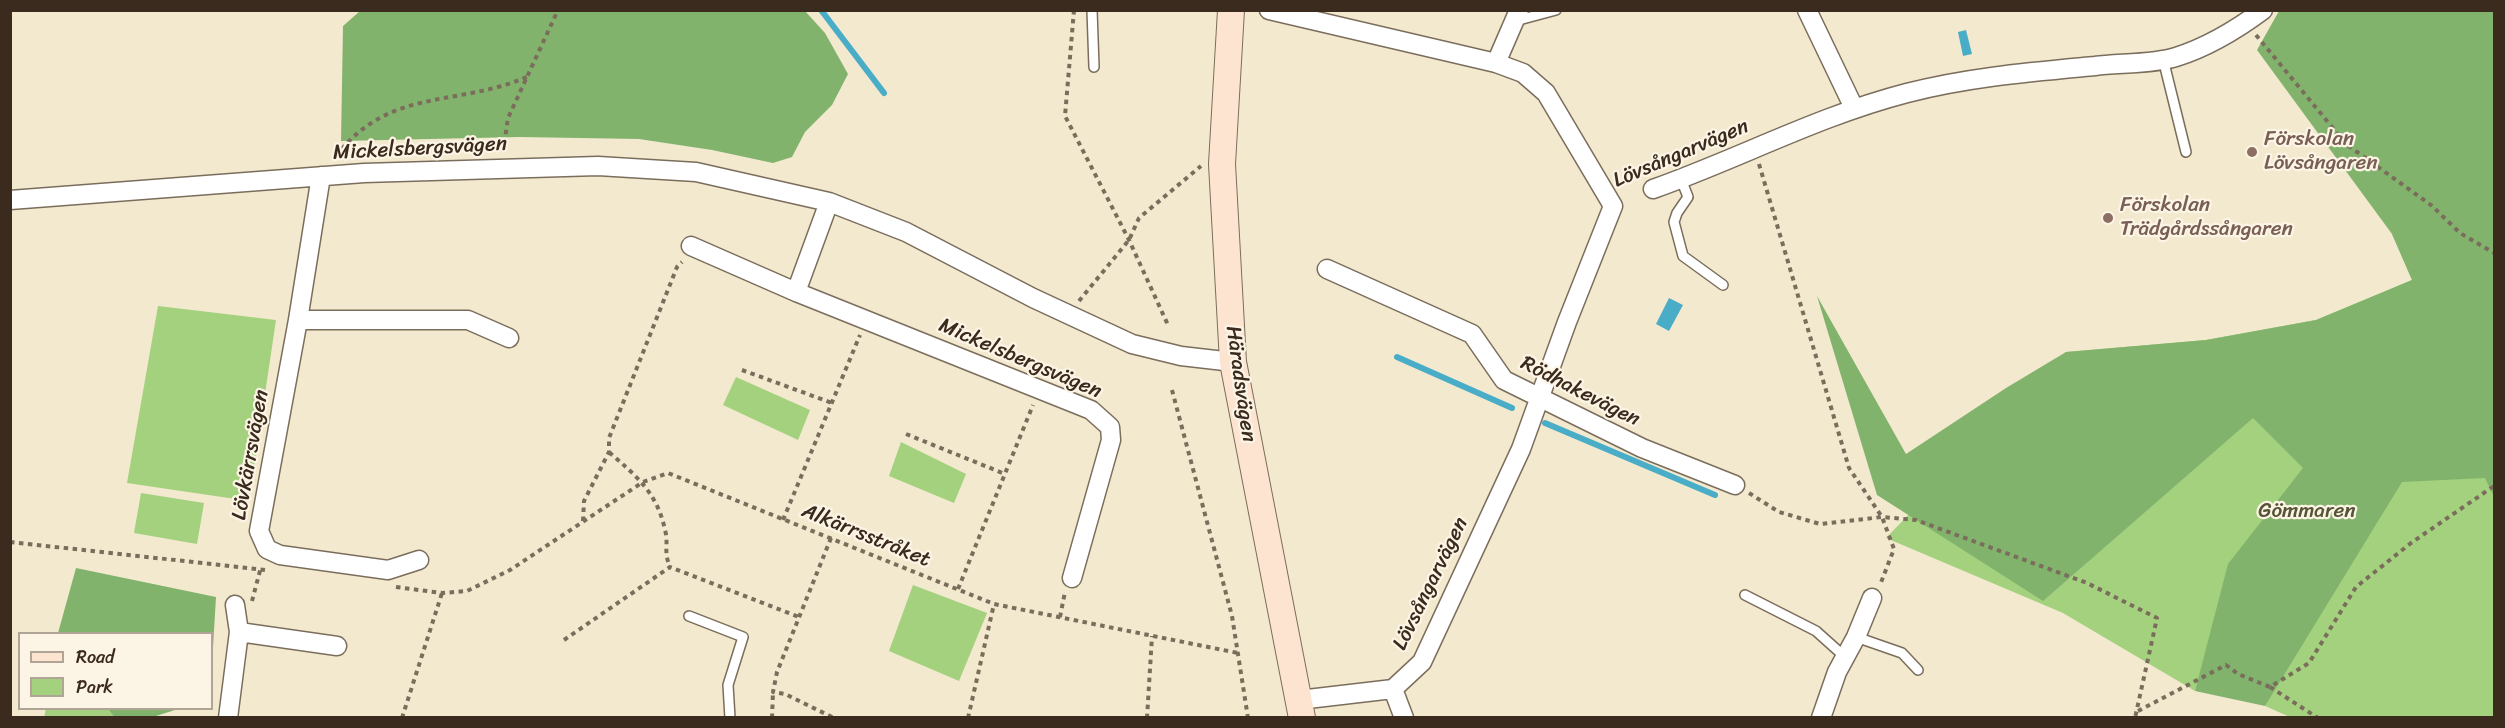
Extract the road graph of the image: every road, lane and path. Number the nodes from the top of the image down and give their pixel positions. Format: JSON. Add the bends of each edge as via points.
{"nodes":[{"id":1,"x":558,"y":10,"type":"edge"},
{"id":2,"x":1074,"y":10,"type":"edge"},
{"id":3,"x":1092,"y":10,"type":"edge"},
{"id":4,"x":1231,"y":10,"type":"edge"},
{"id":5,"x":1269,"y":10,"type":"edge"},
{"id":6,"x":1556,"y":10,"type":"edge"},
{"id":7,"x":1807,"y":10,"type":"edge"},
{"id":8,"x":2263,"y":10,"type":"edge"},
{"id":9,"x":1517,"y":16,"type":"edge"},
{"id":10,"x":2246,"y":23,"type":"junction"},
{"id":11,"x":2163,"y":59,"type":"junction"},
{"id":12,"x":1496,"y":63,"type":"junction"},
{"id":13,"x":1094,"y":67,"type":"dead end"},
{"id":14,"x":527,"y":77,"type":"junction"},
{"id":15,"x":1854,"y":108,"type":"junction"},
{"id":16,"x":1754,"y":148,"type":"junction"},
{"id":17,"x":2186,"y":152,"type":"dead end"},
{"id":18,"x":1203,"y":165,"type":"dead end"},
{"id":19,"x":501,"y":167,"type":"junction"},
{"id":20,"x":321,"y":176,"type":"junction"},
{"id":21,"x":1682,"y":179,"type":"junction"},
{"id":22,"x":1653,"y":189,"type":"dead end"},
{"id":23,"x":10,"y":200,"type":"edge"},
{"id":24,"x":829,"y":202,"type":"junction"},
{"id":25,"x":1129,"y":240,"type":"junction"},
{"id":26,"x":691,"y":246,"type":"joint"},
{"id":27,"x":2494,"y":253,"type":"edge"},
{"id":28,"x":1327,"y":269,"type":"dead end"},
{"id":29,"x":1723,"y":285,"type":"dead end"},
{"id":30,"x":796,"y":292,"type":"junction"},
{"id":31,"x":1065,"y":313,"type":"junction"},
{"id":32,"x":864,"y":319,"type":"junction"},
{"id":33,"x":298,"y":320,"type":"junction"},
{"id":34,"x":1168,"y":325,"type":"dead end"},
{"id":35,"x":508,"y":338,"type":"dead end"},
{"id":36,"x":1233,"y":362,"type":"junction"},
{"id":37,"x":742,"y":370,"type":"dead end"},
{"id":38,"x":1040,"y":388,"type":"junction"},
{"id":39,"x":1172,"y":390,"type":"dead end"},
{"id":40,"x":1539,"y":398,"type":"junction"},
{"id":41,"x":831,"y":403,"type":"junction"},
{"id":42,"x":906,"y":434,"type":"dead end"},
{"id":43,"x":609,"y":452,"type":"junction"},
{"id":44,"x":1005,"y":474,"type":"junction"},
{"id":45,"x":643,"y":482,"type":"junction"},
{"id":46,"x":1735,"y":485,"type":"joint"},
{"id":47,"x":2494,"y":486,"type":"edge"},
{"id":48,"x":1882,"y":517,"type":"junction"},
{"id":49,"x":783,"y":520,"type":"junction"},
{"id":50,"x":583,"y":522,"type":"junction"},
{"id":51,"x":831,"y":538,"type":"junction"},
{"id":52,"x":267,"y":549,"type":"junction"},
{"id":53,"x":419,"y":560,"type":"dead end"},
{"id":54,"x":670,"y":567,"type":"junction"},
{"id":55,"x":510,"y":570,"type":"dead end"},
{"id":56,"x":1072,"y":578,"type":"joint"},
{"id":57,"x":958,"y":590,"type":"junction"},
{"id":58,"x":442,"y":593,"type":"dead end"},
{"id":59,"x":1745,"y":595,"type":"dead end"},
{"id":60,"x":1872,"y":598,"type":"joint"},
{"id":61,"x":994,"y":604,"type":"junction"},
{"id":62,"x":235,"y":605,"type":"joint"},
{"id":63,"x":689,"y":616,"type":"dead end"},
{"id":64,"x":799,"y":617,"type":"junction"},
{"id":65,"x":1059,"y":617,"type":"junction"},
{"id":66,"x":239,"y":632,"type":"junction"},
{"id":67,"x":1152,"y":636,"type":"junction"},
{"id":68,"x":1856,"y":637,"type":"junction"},
{"id":69,"x":564,"y":640,"type":"dead end"},
{"id":70,"x":337,"y":646,"type":"dead end"},
{"id":71,"x":1238,"y":653,"type":"junction"},
{"id":72,"x":1845,"y":657,"type":"junction"},
{"id":73,"x":1918,"y":670,"type":"dead end"},
{"id":74,"x":2270,"y":687,"type":"junction"},
{"id":75,"x":1394,"y":689,"type":"junction"},
{"id":76,"x":773,"y":692,"type":"junction"},
{"id":77,"x":1300,"y":709,"type":"edge"},
{"id":78,"x":2137,"y":711,"type":"junction"},
{"id":79,"x":228,"y":717,"type":"edge"},
{"id":80,"x":402,"y":717,"type":"edge"},
{"id":81,"x":730,"y":717,"type":"edge"},
{"id":82,"x":771,"y":717,"type":"edge"},
{"id":83,"x":834,"y":717,"type":"edge"},
{"id":84,"x":968,"y":717,"type":"edge"},
{"id":85,"x":1147,"y":717,"type":"edge"},
{"id":86,"x":1248,"y":717,"type":"edge"},
{"id":87,"x":1404,"y":717,"type":"edge"},
{"id":88,"x":1821,"y":717,"type":"edge"},
{"id":89,"x":2135,"y":717,"type":"edge"},
{"id":90,"x":2318,"y":717,"type":"edge"}],
"edges":[{"from":1,"to":14,"type":"path"},
{"from":2,"to":25,"type":"path","via":[[1065,116]]},
{"from":3,"to":13,"type":"lane"},
{"from":4,"to":36,"type":"street","name":"Häradsvägen","via":[[1222,164]]},
{"from":5,"to":12,"type":"street"},
{"from":6,"to":9,"type":"lane"},
{"from":7,"to":15,"type":"street"},
{"from":8,"to":10,"type":"street","name":"Lövsångarvägen"},
{"from":9,"to":12,"type":"street"},
{"from":10,"to":11,"type":"street","name":"Lövsångarvägen","via":[[2228,36]]},
{"from":10,"to":27,"type":"path","via":[[2346,144],[2431,206],[2460,233]]},
{"from":11,"to":15,"type":"street","name":"Lövsångarvägen","via":[[1987,76]]},
{"from":11,"to":17,"type":"lane"},
{"from":12,"to":40,"type":"street","name":"Lövsångarvägen","via":[[1523,73],[1546,93],[1613,206]]},
{"from":14,"to":19,"type":"path","via":[[508,118]]},
{"from":14,"to":20,"type":"path","via":[[504,87],[394,110],[364,126]]},
{"from":15,"to":16,"type":"street","name":"Lövsångarvägen"},
{"from":16,"to":21,"type":"street","name":"Lövsångarvägen"},
{"from":16,"to":48,"type":"path","via":[[1849,468]]},
{"from":18,"to":25,"type":"path","via":[[1139,218]]},
{"from":19,"to":20,"type":"street","name":"Mickelsbergsvägen"},
{"from":19,"to":24,"type":"street","name":"Mickelsbergsvägen","via":[[598,166],[696,172]]},
{"from":20,"to":23,"type":"street","name":"Mickelsbergsvägen"},
{"from":20,"to":33,"type":"street","name":"Lövkärrsvägen"},
{"from":21,"to":22,"type":"street","name":"Lövsångarvägen"},
{"from":21,"to":29,"type":"lane","via":[[1688,197],[1674,222],[1683,256]]},
{"from":24,"to":30,"type":"street"},
{"from":24,"to":31,"type":"street","name":"Mickelsbergsvägen","via":[[906,232]]},
{"from":25,"to":31,"type":"path"},
{"from":25,"to":34,"type":"path"},
{"from":26,"to":30,"type":"street","name":"Mickelsbergsvägen"},
{"from":26,"to":43,"type":"path","via":[[673,277],[609,438]]},
{"from":28,"to":40,"type":"street","name":"Rödhakevägen","via":[[1472,334],[1504,380]]},
{"from":30,"to":32,"type":"street","name":"Mickelsbergsvägen"},
{"from":31,"to":36,"type":"street","name":"Mickelsbergsvägen","via":[[1132,344],[1181,356]]},
{"from":32,"to":38,"type":"street","name":"Mickelsbergsvägen"},
{"from":32,"to":41,"type":"path"},
{"from":33,"to":35,"type":"street","via":[[468,321]]},
{"from":33,"to":52,"type":"street","name":"Lövkärrsvägen","via":[[259,531]]},
{"from":36,"to":77,"type":"street","name":"Häradsvägen"},
{"from":37,"to":41,"type":"path"},
{"from":38,"to":44,"type":"path"},
{"from":38,"to":56,"type":"street","name":"Mickelsbergsvägen","via":[[1091,410],[1110,428],[1111,440]]},
{"from":39,"to":71,"type":"path","via":[[1232,616]]},
{"from":40,"to":46,"type":"street","name":"Rödhakevägen","via":[[1642,448]]},
{"from":40,"to":75,"type":"street","name":"Lövsångarvägen","via":[[1521,449],[1422,662]]},
{"from":41,"to":49,"type":"path"},
{"from":42,"to":44,"type":"path"},
{"from":43,"to":45,"type":"path"},
{"from":43,"to":50,"type":"path","via":[[584,501]]},
{"from":44,"to":57,"type":"path"},
{"from":45,"to":49,"type":"path","name":"Alkärrsstråket","via":[[668,473]]},
{"from":45,"to":50,"type":"path","name":"Alkärrsstråket"},
{"from":45,"to":54,"type":"path","via":[[666,532],[665,555]]},
{"from":46,"to":48,"type":"path","via":[[1779,512],[1820,524]]},
{"from":47,"to":74,"type":"path","via":[[2356,587],[2309,663]]},
{"from":48,"to":60,"type":"path","via":[[1894,549],[1878,592]]},
{"from":48,"to":78,"type":"path","via":[[1916,520],[2034,562],[2157,618]]},
{"from":49,"to":51,"type":"path","name":"Alkärrsstråket"},
{"from":50,"to":55,"type":"path","name":"Alkärrsstråket"},
{"from":51,"to":57,"type":"path","name":"Alkärrsstråket"},
{"from":51,"to":64,"type":"path"},
{"from":52,"to":53,"type":"street","name":"Lövkärrsvägen","via":[[280,555],[388,570]]},
{"from":52,"to":62,"type":"path","via":[[251,605]]},
{"from":54,"to":64,"type":"path"},
{"from":54,"to":69,"type":"path"},
{"from":56,"to":65,"type":"path"},
{"from":57,"to":61,"type":"path","name":"Alkärrsstråket"},
{"from":58,"to":80,"type":"path"},
{"from":59,"to":72,"type":"lane","via":[[1816,632]]},
{"from":60,"to":68,"type":"street"},
{"from":61,"to":65,"type":"path","name":"Alkärrsstråket"},
{"from":61,"to":84,"type":"path"},
{"from":62,"to":66,"type":"street"},
{"from":63,"to":81,"type":"lane","via":[[743,637],[728,685]]},
{"from":64,"to":76,"type":"path"},
{"from":65,"to":67,"type":"path","name":"Alkärrsstråket"},
{"from":66,"to":70,"type":"street"},
{"from":66,"to":79,"type":"street"},
{"from":67,"to":71,"type":"path","name":"Alkärrsstråket"},
{"from":67,"to":85,"type":"path"},
{"from":68,"to":72,"type":"street"},
{"from":68,"to":73,"type":"lane","via":[[1902,653]]},
{"from":71,"to":86,"type":"path"},
{"from":72,"to":88,"type":"street"},
{"from":74,"to":78,"type":"path","via":[[2226,665]]},
{"from":74,"to":90,"type":"path"},
{"from":75,"to":77,"type":"street"},
{"from":75,"to":87,"type":"street"},
{"from":76,"to":82,"type":"path"},
{"from":76,"to":83,"type":"path"},
{"from":78,"to":89,"type":"path"}]}
